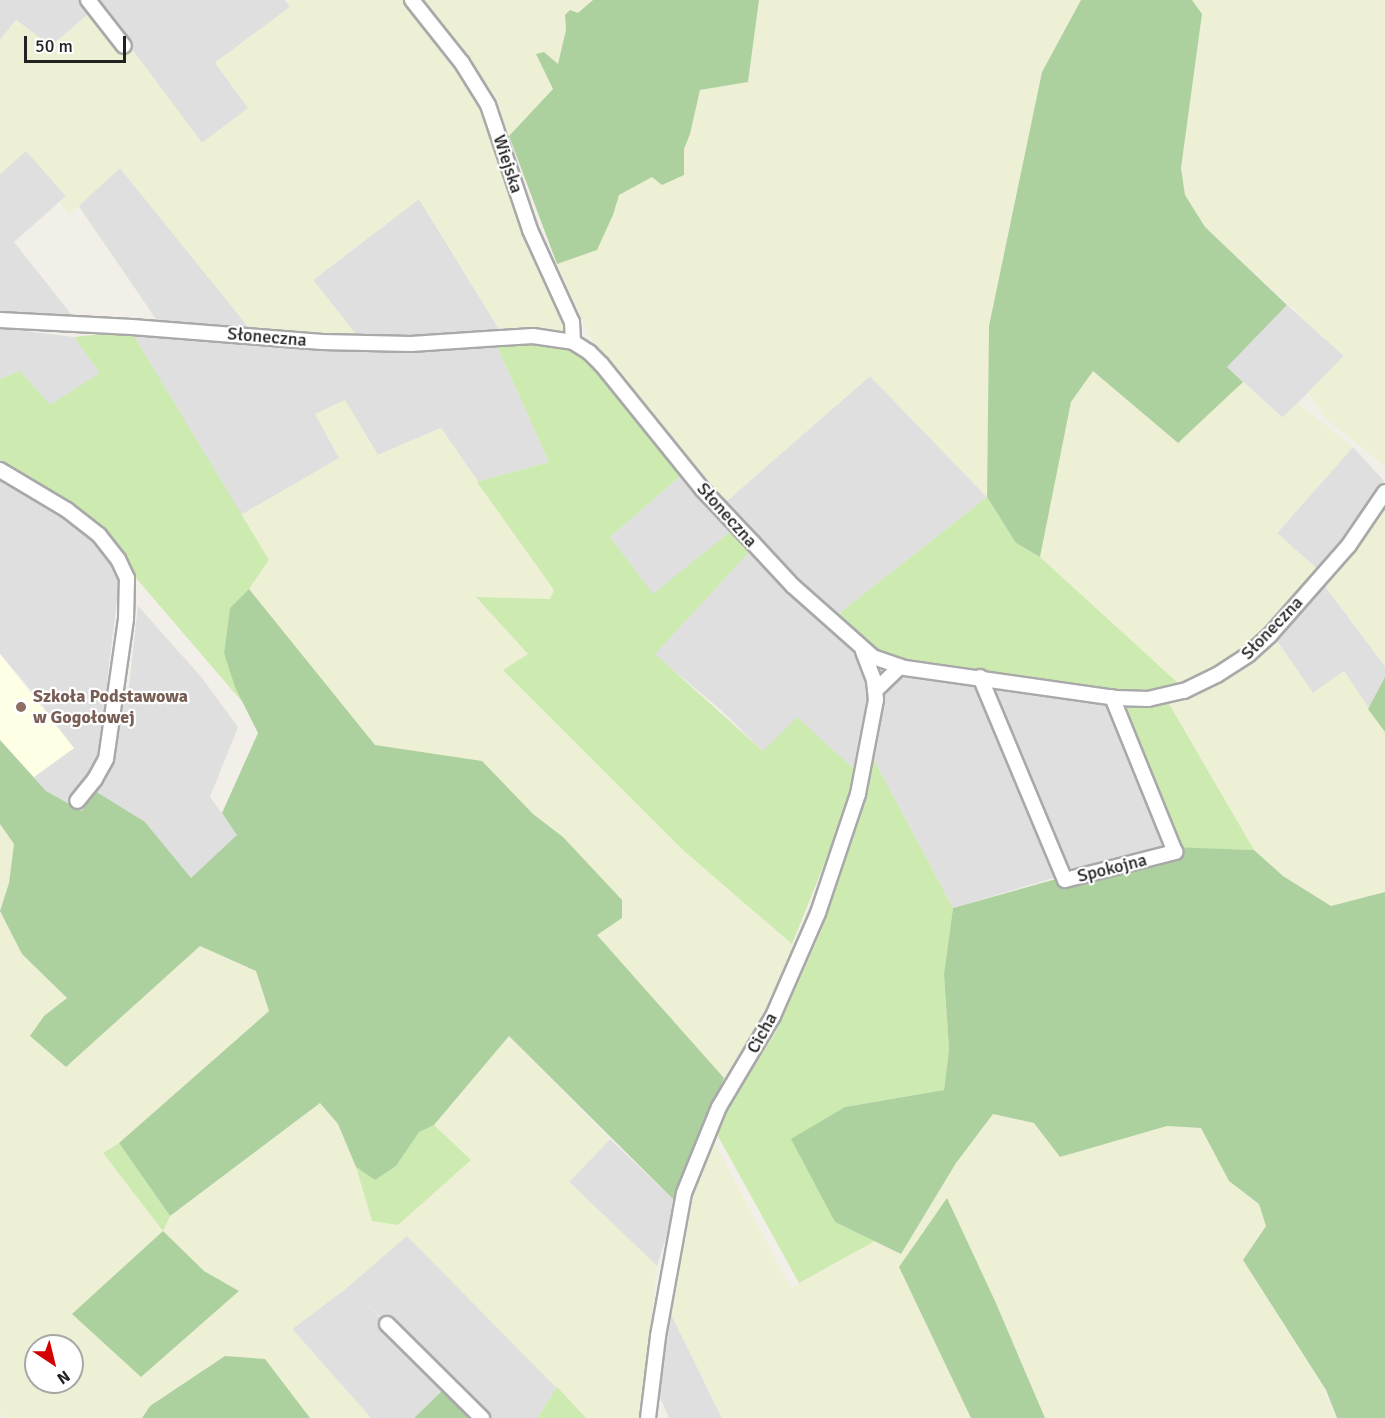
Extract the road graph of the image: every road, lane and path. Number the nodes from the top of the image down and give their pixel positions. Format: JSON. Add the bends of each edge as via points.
{"nodes":[{"id":1,"x":88,"y":0,"type":"edge"},
{"id":2,"x":412,"y":0,"type":"edge"},
{"id":3,"x":124,"y":46,"type":"dead end"},
{"id":4,"x":0,"y":320,"type":"edge"},
{"id":5,"x":573,"y":342,"type":"junction"},
{"id":6,"x":0,"y":470,"type":"edge"},
{"id":7,"x":1385,"y":492,"type":"edge"},
{"id":8,"x":862,"y":649,"type":"junction"},
{"id":9,"x":900,"y":667,"type":"junction"},
{"id":10,"x":980,"y":677,"type":"junction"},
{"id":11,"x":876,"y":690,"type":"junction"},
{"id":12,"x":1112,"y":697,"type":"junction"},
{"id":13,"x":77,"y":801,"type":"dead end"},
{"id":14,"x":387,"y":1324,"type":"dead end"},
{"id":15,"x":482,"y":1418,"type":"edge"},
{"id":16,"x":648,"y":1418,"type":"edge"}],
"edges":[{"from":1,"to":3,"type":"street"},
{"from":2,"to":5,"type":"street","name":"Wiejska","via":[[462,63],[488,105],[530,230],[572,322]]},
{"from":4,"to":5,"type":"street","name":"Słoneczna","via":[[322,342],[411,344],[520,336]]},
{"from":5,"to":8,"type":"street","name":"Słoneczna","via":[[602,365],[728,518],[793,586]]},
{"from":6,"to":13,"type":"street","via":[[67,510],[99,535],[127,578],[126,619],[106,759]]},
{"from":7,"to":12,"type":"street","name":"Słoneczna","via":[[1349,545],[1250,654],[1184,691],[1148,699]]},
{"from":8,"to":9,"type":"street","name":"Słoneczna"},
{"from":8,"to":11,"type":"street","name":"Cicha"},
{"from":9,"to":10,"type":"street","name":"Słoneczna"},
{"from":9,"to":11,"type":"street"},
{"from":10,"to":12,"type":"street","name":"Słoneczna"},
{"from":10,"to":12,"type":"street","name":"Spokojna","via":[[1065,880],[1175,852]]},
{"from":11,"to":16,"type":"street","name":"Cicha","via":[[858,794],[818,913],[773,1016],[719,1107],[684,1193],[658,1336]]},
{"from":14,"to":15,"type":"street"}]}
